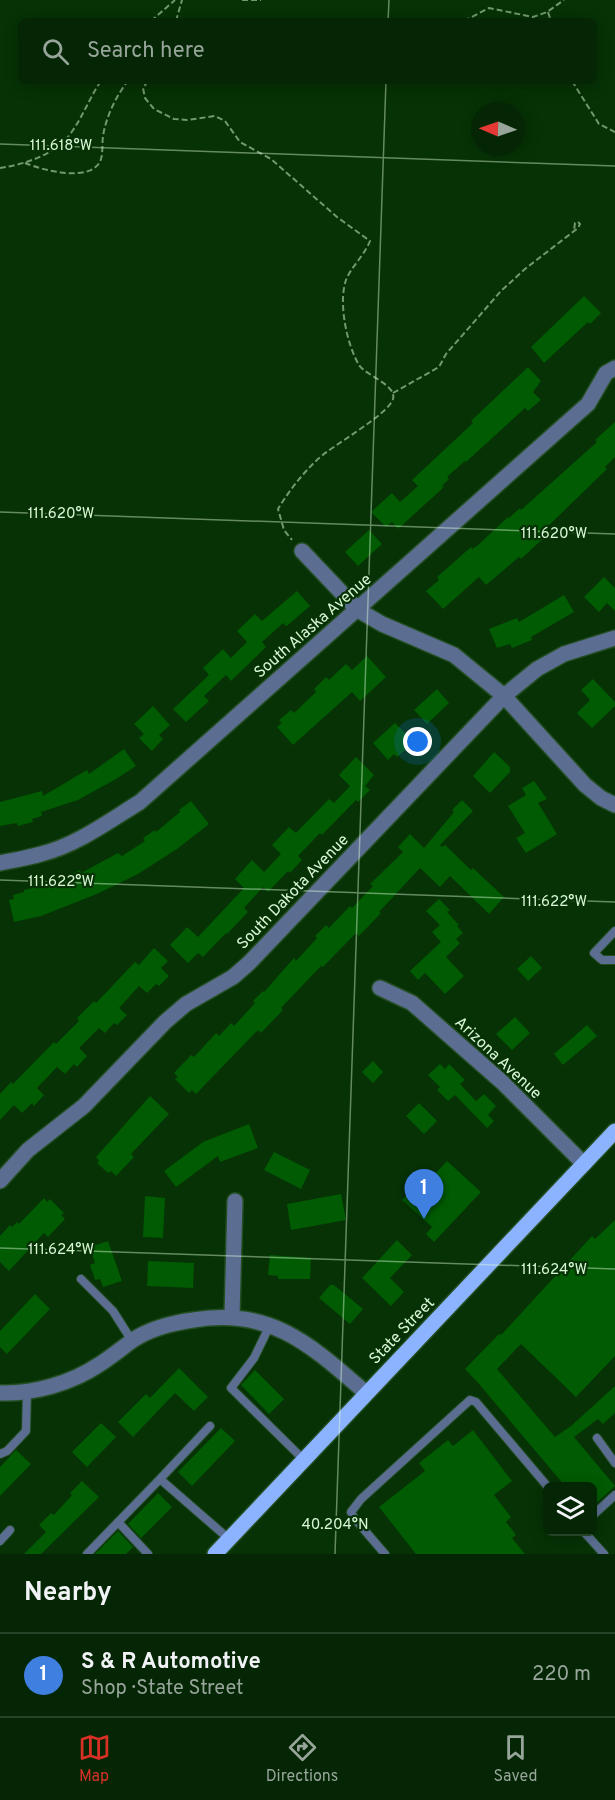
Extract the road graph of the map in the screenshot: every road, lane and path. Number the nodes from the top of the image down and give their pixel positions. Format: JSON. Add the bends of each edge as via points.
{"nodes":[{"id":1,"x":175,"y":0,"type":"edge"},
{"id":2,"x":182,"y":0,"type":"edge"},
{"id":3,"x":242,"y":0,"type":"edge"},
{"id":4,"x":261,"y":0,"type":"edge"},
{"id":5,"x":564,"y":0,"type":"edge"},
{"id":6,"x":548,"y":12,"type":"junction"},
{"id":7,"x":154,"y":18,"type":"edge"},
{"id":8,"x":177,"y":18,"type":"edge"},
{"id":9,"x":470,"y":18,"type":"edge"},
{"id":10,"x":550,"y":18,"type":"edge"},
{"id":11,"x":99,"y":84,"type":"edge"},
{"id":12,"x":126,"y":84,"type":"edge"},
{"id":13,"x":146,"y":84,"type":"edge"},
{"id":14,"x":574,"y":84,"type":"edge"},
{"id":15,"x":615,"y":132,"type":"edge"},
{"id":16,"x":25,"y":163,"type":"junction"},
{"id":17,"x":0,"y":168,"type":"edge"},
{"id":18,"x":574,"y":230,"type":"dead end"},
{"id":19,"x":615,"y":368,"type":"edge"},
{"id":20,"x":393,"y":393,"type":"junction"},
{"id":21,"x":302,"y":551,"type":"joint"},
{"id":22,"x":358,"y":610,"type":"junction"},
{"id":23,"x":615,"y":638,"type":"edge"},
{"id":24,"x":504,"y":696,"type":"junction"},
{"id":25,"x":615,"y":805,"type":"edge"},
{"id":26,"x":0,"y":863,"type":"edge"},
{"id":27,"x":615,"y":932,"type":"edge"},
{"id":28,"x":615,"y":960,"type":"edge"},
{"id":29,"x":380,"y":988,"type":"dead end"},
{"id":30,"x":615,"y":1131,"type":"edge"},
{"id":31,"x":584,"y":1164,"type":"junction"},
{"id":32,"x":0,"y":1181,"type":"edge"},
{"id":33,"x":235,"y":1201,"type":"dead end"},
{"id":34,"x":81,"y":1279,"type":"dead end"},
{"id":35,"x":232,"y":1316,"type":"junction"},
{"id":36,"x":270,"y":1325,"type":"junction"},
{"id":37,"x":132,"y":1341,"type":"junction"},
{"id":38,"x":27,"y":1391,"type":"junction"},
{"id":39,"x":366,"y":1392,"type":"junction"},
{"id":40,"x":0,"y":1393,"type":"edge"},
{"id":41,"x":210,"y":1426,"type":"dead end"},
{"id":42,"x":597,"y":1438,"type":"dead end"},
{"id":43,"x":0,"y":1454,"type":"edge"},
{"id":44,"x":303,"y":1459,"type":"junction"},
{"id":45,"x":615,"y":1463,"type":"edge"},
{"id":46,"x":160,"y":1479,"type":"junction"},
{"id":47,"x":544,"y":1482,"type":"edge"},
{"id":48,"x":615,"y":1495,"type":"edge"},
{"id":49,"x":597,"y":1511,"type":"edge"},
{"id":50,"x":118,"y":1522,"type":"junction"},
{"id":51,"x":10,"y":1530,"type":"dead end"},
{"id":52,"x":588,"y":1536,"type":"edge"},
{"id":53,"x":229,"y":1539,"type":"junction"},
{"id":54,"x":0,"y":1541,"type":"edge"},
{"id":55,"x":87,"y":1554,"type":"edge"},
{"id":56,"x":148,"y":1554,"type":"edge"},
{"id":57,"x":215,"y":1554,"type":"edge"},
{"id":58,"x":385,"y":1554,"type":"edge"},
{"id":59,"x":604,"y":1554,"type":"edge"}],
"edges":[{"from":1,"to":7,"type":"path"},
{"from":2,"to":8,"type":"path"},
{"from":3,"to":4,"type":"path"},
{"from":5,"to":6,"type":"path"},
{"from":6,"to":9,"type":"path","via":[[533,17],[489,8]]},
{"from":6,"to":10,"type":"path"},
{"from":11,"to":16,"type":"path","via":[[63,143]]},
{"from":12,"to":16,"type":"path","via":[[114,104],[105,128],[101,161],[94,169],[71,173]]},
{"from":13,"to":20,"type":"path","via":[[145,98],[154,109],[174,119],[215,116],[225,121],[240,142],[271,159],[370,241],[346,281],[345,322],[360,368]]},
{"from":14,"to":15,"type":"path","via":[[599,124]]},
{"from":16,"to":17,"type":"path"},
{"from":18,"to":20,"type":"path","via":[[501,291],[439,367]]},
{"from":19,"to":22,"type":"street","name":"South Alaska Avenue","via":[[606,373],[588,404]]},
{"from":20,"to":21,"type":"path","via":[[392,402],[368,424],[304,473],[278,509],[284,530]]},
{"from":21,"to":22,"type":"street"},
{"from":22,"to":24,"type":"street","via":[[453,655]]},
{"from":22,"to":26,"type":"street","name":"South Alaska Avenue","via":[[140,802],[57,849]]},
{"from":23,"to":24,"type":"street","name":"South Dakota Avenue","via":[[564,654],[537,669]]},
{"from":24,"to":25,"type":"street","via":[[585,785]]},
{"from":24,"to":32,"type":"street","name":"South Dakota Avenue","via":[[249,963],[165,1022],[84,1106],[28,1150]]},
{"from":27,"to":28,"type":"lane","via":[[594,953],[602,960]]},
{"from":29,"to":31,"type":"street","name":"Arizona Avenue","via":[[412,1003],[502,1082]]},
{"from":30,"to":31,"type":"main road","name":"State Street"},
{"from":31,"to":39,"type":"main road","name":"State Street"},
{"from":33,"to":35,"type":"street"},
{"from":34,"to":37,"type":"lane","via":[[113,1311]]},
{"from":35,"to":36,"type":"street"},
{"from":35,"to":37,"type":"street","via":[[174,1323]]},
{"from":36,"to":39,"type":"street","via":[[323,1354]]},
{"from":36,"to":44,"type":"lane","via":[[254,1358],[231,1388]]},
{"from":37,"to":38,"type":"street","via":[[79,1377]]},
{"from":38,"to":40,"type":"street"},
{"from":38,"to":43,"type":"lane","via":[[26,1431]]},
{"from":39,"to":44,"type":"main road","name":"State Street"},
{"from":41,"to":46,"type":"lane"},
{"from":42,"to":45,"type":"lane"},
{"from":44,"to":53,"type":"main road","name":"State Street"},
{"from":46,"to":50,"type":"lane"},
{"from":46,"to":53,"type":"lane"},
{"from":47,"to":58,"type":"lane","via":[[476,1401],[470,1400],[351,1512]]},
{"from":48,"to":49,"type":"lane"},
{"from":50,"to":55,"type":"lane"},
{"from":50,"to":56,"type":"lane"},
{"from":51,"to":54,"type":"lane"},
{"from":52,"to":59,"type":"lane"},
{"from":53,"to":57,"type":"main road","name":"State Street"}]}
